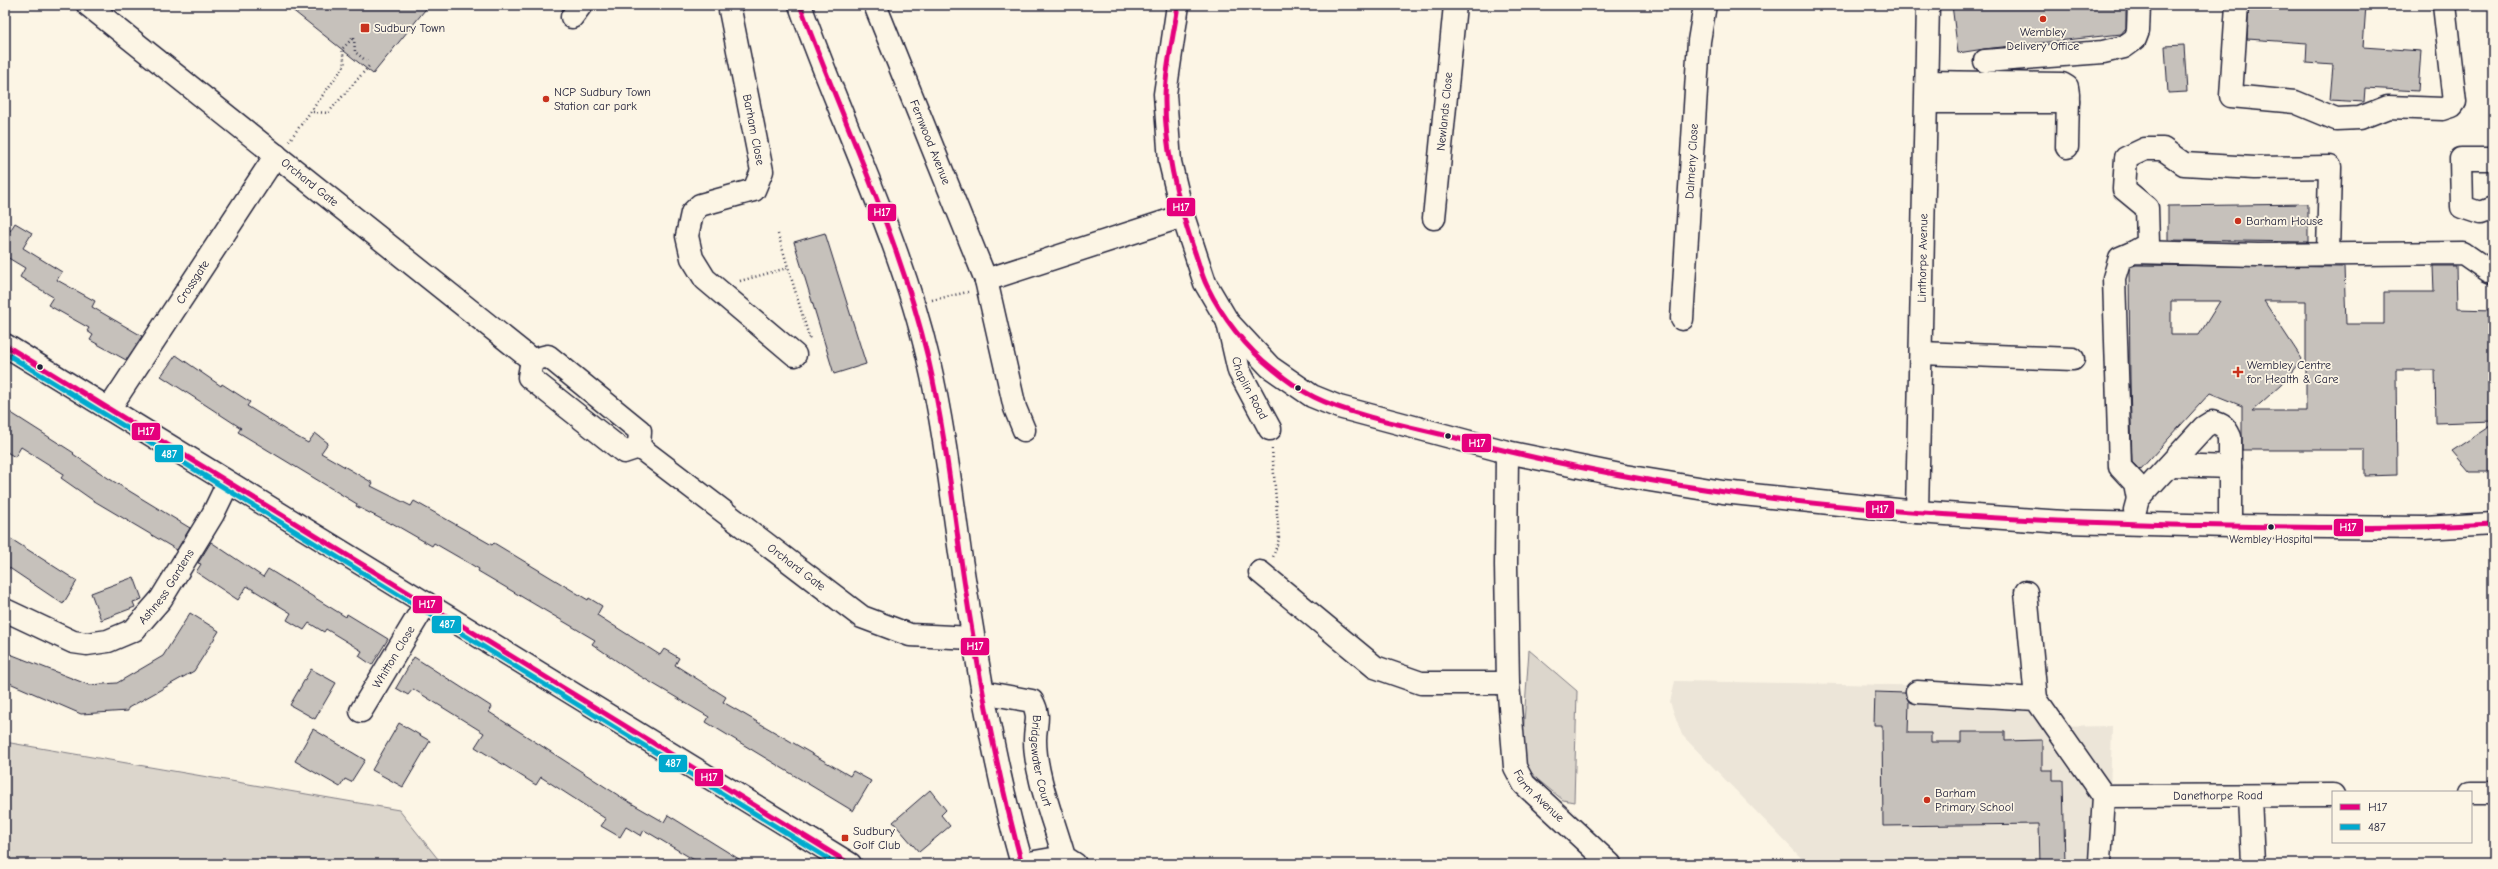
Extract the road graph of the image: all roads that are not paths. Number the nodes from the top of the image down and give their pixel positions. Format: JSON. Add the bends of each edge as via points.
{"nodes":[{"id":1,"x":88,"y":5,"type":"edge"},
{"id":2,"x":730,"y":5,"type":"edge"},
{"id":3,"x":800,"y":5,"type":"edge"},
{"id":4,"x":875,"y":5,"type":"edge"},
{"id":5,"x":1178,"y":5,"type":"edge"},
{"id":6,"x":1455,"y":5,"type":"edge"},
{"id":7,"x":1705,"y":5,"type":"edge"},
{"id":8,"x":1928,"y":5,"type":"edge"},
{"id":9,"x":2139,"y":5,"type":"edge"},
{"id":10,"x":2237,"y":5,"type":"edge"},
{"id":11,"x":2444,"y":5,"type":"edge"},
{"id":12,"x":1985,"y":61,"type":"dead end"},
{"id":13,"x":1927,"y":92,"type":"junction"},
{"id":14,"x":2067,"y":147,"type":"dead end"},
{"id":15,"x":282,"y":149,"type":"junction"},
{"id":16,"x":2493,"y":159,"type":"edge"},
{"id":17,"x":2493,"y":208,"type":"edge"},
{"id":18,"x":1184,"y":216,"type":"junction"},
{"id":19,"x":1434,"y":218,"type":"dead end"},
{"id":20,"x":2134,"y":252,"type":"junction"},
{"id":21,"x":2328,"y":254,"type":"junction"},
{"id":22,"x":2493,"y":272,"type":"edge"},
{"id":23,"x":986,"y":280,"type":"junction"},
{"id":24,"x":1682,"y":318,"type":"dead end"},
{"id":25,"x":1228,"y":322,"type":"junction"},
{"id":26,"x":5,"y":345,"type":"edge"},
{"id":27,"x":803,"y":350,"type":"road end"},
{"id":28,"x":1921,"y":353,"type":"junction"},
{"id":29,"x":2073,"y":359,"type":"dead end"},
{"id":30,"x":109,"y":409,"type":"junction"},
{"id":31,"x":1270,"y":429,"type":"road end"},
{"id":32,"x":1024,"y":430,"type":"dead end"},
{"id":33,"x":1507,"y":452,"type":"junction"},
{"id":34,"x":2171,"y":465,"type":"junction"},
{"id":35,"x":2230,"y":467,"type":"junction"},
{"id":36,"x":228,"y":483,"type":"junction"},
{"id":37,"x":2138,"y":499,"type":"junction"},
{"id":38,"x":1917,"y":512,"type":"junction"},
{"id":39,"x":2131,"y":523,"type":"junction"},
{"id":40,"x":2493,"y":524,"type":"edge"},
{"id":41,"x":2230,"y":526,"type":"junction"},
{"id":42,"x":1260,"y":572,"type":"road end"},
{"id":43,"x":2026,"y":592,"type":"dead end"},
{"id":44,"x":426,"y":603,"type":"junction"},
{"id":45,"x":5,"y":610,"type":"edge"},
{"id":46,"x":972,"y":632,"type":"junction"},
{"id":47,"x":1508,"y":683,"type":"junction"},
{"id":48,"x":982,"y":692,"type":"junction"},
{"id":49,"x":1917,"y":692,"type":"dead end"},
{"id":50,"x":2036,"y":698,"type":"junction"},
{"id":51,"x":361,"y":711,"type":"dead end"},
{"id":52,"x":2472,"y":793,"type":"edge"},
{"id":53,"x":2493,"y":793,"type":"edge"},
{"id":54,"x":2332,"y":795,"type":"edge"},
{"id":55,"x":2104,"y":796,"type":"junction"},
{"id":56,"x":2250,"y":796,"type":"junction"},
{"id":57,"x":1070,"y":860,"type":"edge"},
{"id":58,"x":2100,"y":861,"type":"dead end"},
{"id":59,"x":847,"y":863,"type":"edge"},
{"id":60,"x":1023,"y":864,"type":"edge"},
{"id":61,"x":1610,"y":864,"type":"edge"},
{"id":62,"x":2252,"y":864,"type":"edge"}],
"edges":[{"from":1,"to":15,"type":"street","name":"Orchard Gate"},
{"from":2,"to":27,"type":"street","name":"Barham Close","via":[[762,170],[754,190],[700,205],[692,213],[687,236],[692,258],[705,279]]},
{"from":3,"to":46,"type":"street","via":[[914,302],[929,360],[942,430]]},
{"from":4,"to":23,"type":"street","name":"Fernwood Avenue"},
{"from":5,"to":18,"type":"street","name":"Chaplin Road","via":[[1165,94],[1170,162]]},
{"from":6,"to":19,"type":"street","name":"Newlands Close"},
{"from":7,"to":24,"type":"street","name":"Dalmeny Close","via":[[1699,49]]},
{"from":8,"to":13,"type":"street","name":"Linthorpe Avenue"},
{"from":9,"to":12,"type":"street","via":[[2138,31],[2135,39],[2124,47],[2103,52]]},
{"from":10,"to":11,"type":"street","via":[[2231,96],[2295,102],[2342,119],[2365,117],[2388,107],[2443,109],[2452,106],[2455,102]]},
{"from":13,"to":14,"type":"street","via":[[2068,102]]},
{"from":13,"to":28,"type":"street","name":"Linthorpe Avenue"},
{"from":15,"to":30,"type":"street","name":"Crossgate"},
{"from":15,"to":46,"type":"street","name":"Orchard Gate","via":[[532,360],[529,377],[624,452],[639,447],[862,617],[910,635]]},
{"from":16,"to":17,"type":"street","via":[[2460,159],[2462,207],[2480,213]]},
{"from":18,"to":23,"type":"street"},
{"from":18,"to":25,"type":"street","name":"Chaplin Road","via":[[1205,283]]},
{"from":20,"to":21,"type":"street"},
{"from":20,"to":21,"type":"street","via":[[2148,244],[2147,208],[2124,189],[2126,158],[2145,149],[2163,149],[2184,164],[2254,168],[2330,167]]},
{"from":20,"to":37,"type":"street","via":[[2120,258],[2114,278],[2114,316],[2120,467],[2135,483]]},
{"from":21,"to":22,"type":"street","via":[[2463,253],[2489,272]]},
{"from":23,"to":32,"type":"street","name":"Fernwood Avenue","via":[[1015,408]]},
{"from":25,"to":31,"type":"street","name":"Chaplin Road","via":[[1239,371]]},
{"from":25,"to":33,"type":"street","name":"Chaplin Road","via":[[1270,366],[1312,396],[1339,407]]},
{"from":26,"to":30,"type":"street"},
{"from":28,"to":29,"type":"street"},
{"from":28,"to":38,"type":"street","name":"Linthorpe Avenue"},
{"from":30,"to":36,"type":"street"},
{"from":33,"to":38,"type":"street","name":"Chaplin Road","via":[[1625,476],[1723,492]]},
{"from":33,"to":47,"type":"street","name":"Farm Avenue"},
{"from":34,"to":35,"type":"street"},
{"from":34,"to":35,"type":"street","via":[[2204,427],[2212,422],[2220,423],[2227,429],[2230,437]]},
{"from":34,"to":37,"type":"street"},
{"from":35,"to":41,"type":"street"},
{"from":36,"to":44,"type":"street"},
{"from":36,"to":45,"type":"street","name":"Ashness Gardens","via":[[213,514],[160,599],[134,630],[108,641],[87,644],[73,642]]},
{"from":37,"to":39,"type":"street"},
{"from":38,"to":39,"type":"street","name":"Chaplin Road","via":[[2003,519]]},
{"from":39,"to":41,"type":"street","name":"Chaplin Road"},
{"from":40,"to":41,"type":"street","name":"Chaplin Road","via":[[2424,528]]},
{"from":42,"to":47,"type":"street","via":[[1375,667],[1421,683]]},
{"from":43,"to":50,"type":"street"},
{"from":44,"to":51,"type":"street","name":"Whitton Close"},
{"from":44,"to":59,"type":"street"},
{"from":46,"to":48,"type":"street"},
{"from":47,"to":61,"type":"street","name":"Farm Avenue","via":[[1514,767],[1524,784]]},
{"from":48,"to":57,"type":"street","name":"Bridgewater Court","via":[[1032,701],[1038,712],[1035,740],[1038,767]]},
{"from":48,"to":60,"type":"street","via":[[1012,830]]},
{"from":49,"to":50,"type":"street"},
{"from":50,"to":55,"type":"street"},
{"from":52,"to":53,"type":"street"},
{"from":54,"to":56,"type":"street","name":"Danethorpe Road"},
{"from":55,"to":56,"type":"street","name":"Danethorpe Road"},
{"from":55,"to":58,"type":"street"},
{"from":56,"to":62,"type":"street"},
{"from":57,"to":60,"type":"street"}]}
